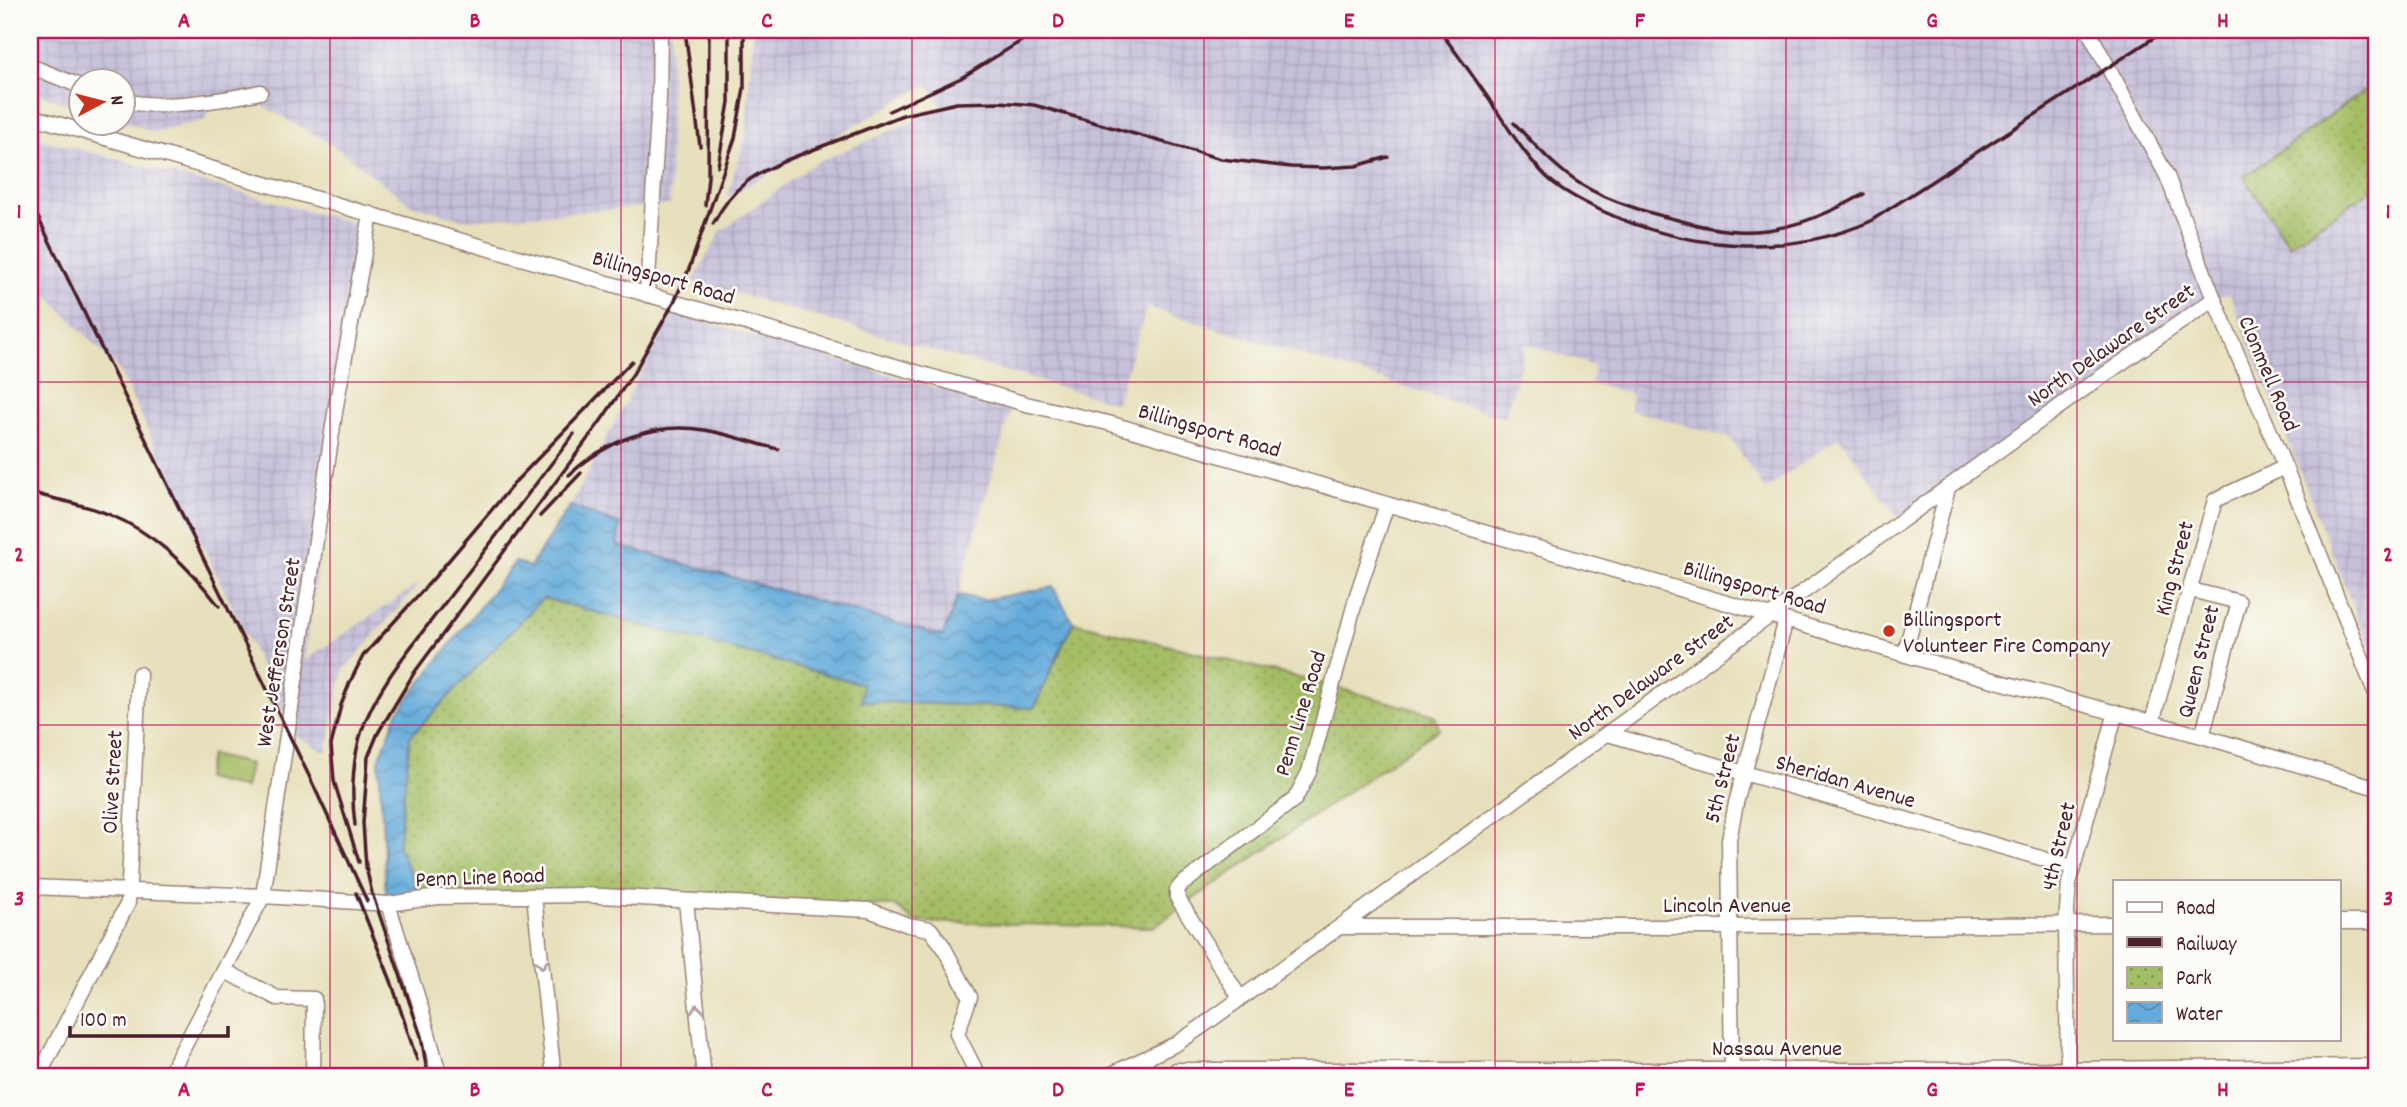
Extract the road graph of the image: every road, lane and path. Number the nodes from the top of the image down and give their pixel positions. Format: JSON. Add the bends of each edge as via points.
{"nodes":[{"id":1,"x":660,"y":30,"type":"edge"},
{"id":2,"x":2088,"y":30,"type":"edge"},
{"id":3,"x":30,"y":66,"type":"edge"},
{"id":4,"x":66,"y":80,"type":"edge"},
{"id":5,"x":260,"y":92,"type":"dead end"},
{"id":6,"x":136,"y":105,"type":"edge"},
{"id":7,"x":30,"y":116,"type":"edge"},
{"id":8,"x":370,"y":214,"type":"junction"},
{"id":9,"x":647,"y":295,"type":"junction"},
{"id":10,"x":2214,"y":299,"type":"junction"},
{"id":11,"x":2285,"y":467,"type":"junction"},
{"id":12,"x":1948,"y":488,"type":"junction"},
{"id":13,"x":1387,"y":504,"type":"junction"},
{"id":14,"x":2191,"y":590,"type":"junction"},
{"id":15,"x":1780,"y":618,"type":"junction"},
{"id":16,"x":1905,"y":653,"type":"junction"},
{"id":17,"x":139,"y":674,"type":"dead end"},
{"id":18,"x":2377,"y":697,"type":"edge"},
{"id":19,"x":2116,"y":712,"type":"junction"},
{"id":20,"x":2152,"y":722,"type":"junction"},
{"id":21,"x":1608,"y":734,"type":"junction"},
{"id":22,"x":2202,"y":736,"type":"junction"},
{"id":23,"x":1744,"y":774,"type":"junction"},
{"id":24,"x":2377,"y":788,"type":"edge"},
{"id":25,"x":2072,"y":867,"type":"junction"},
{"id":26,"x":30,"y":887,"type":"edge"},
{"id":27,"x":128,"y":892,"type":"junction"},
{"id":28,"x":263,"y":896,"type":"junction"},
{"id":29,"x":534,"y":896,"type":"junction"},
{"id":30,"x":686,"y":901,"type":"junction"},
{"id":31,"x":388,"y":904,"type":"junction"},
{"id":32,"x":2340,"y":922,"type":"edge"},
{"id":33,"x":2377,"y":922,"type":"edge"},
{"id":34,"x":2066,"y":924,"type":"junction"},
{"id":35,"x":2113,"y":924,"type":"edge"},
{"id":36,"x":1340,"y":927,"type":"junction"},
{"id":37,"x":1731,"y":928,"type":"junction"},
{"id":38,"x":225,"y":971,"type":"junction"},
{"id":39,"x":1240,"y":999,"type":"junction"},
{"id":40,"x":1176,"y":1044,"type":"junction"},
{"id":41,"x":2377,"y":1066,"type":"edge"},
{"id":42,"x":1732,"y":1073,"type":"edge"},
{"id":43,"x":2068,"y":1073,"type":"edge"},
{"id":44,"x":1176,"y":1074,"type":"edge"},
{"id":45,"x":38,"y":1077,"type":"edge"},
{"id":46,"x":170,"y":1077,"type":"edge"},
{"id":47,"x":313,"y":1077,"type":"edge"},
{"id":48,"x":440,"y":1077,"type":"edge"},
{"id":49,"x":554,"y":1077,"type":"edge"},
{"id":50,"x":704,"y":1077,"type":"edge"},
{"id":51,"x":979,"y":1077,"type":"edge"},
{"id":52,"x":1105,"y":1077,"type":"edge"}],
"edges":[{"from":1,"to":9,"type":"street"},
{"from":2,"to":10,"type":"street","name":"Clonmell Road","via":[[2167,176]]},
{"from":3,"to":4,"type":"street"},
{"from":5,"to":6,"type":"street","via":[[224,100]]},
{"from":7,"to":8,"type":"street","name":"Billingsport Road"},
{"from":8,"to":9,"type":"street","name":"Billingsport Road"},
{"from":8,"to":28,"type":"street","name":"West Jefferson Street","via":[[336,406]]},
{"from":9,"to":13,"type":"street","name":"Billingsport Road"},
{"from":10,"to":11,"type":"street","name":"Clonmell Road"},
{"from":10,"to":12,"type":"street","name":"North Delaware Street"},
{"from":11,"to":14,"type":"street","name":"King Street","via":[[2215,500]]},
{"from":11,"to":18,"type":"street","name":"Clonmell Road"},
{"from":12,"to":15,"type":"street","name":"North Delaware Street"},
{"from":12,"to":16,"type":"street"},
{"from":13,"to":15,"type":"street","name":"Billingsport Road"},
{"from":13,"to":39,"type":"street","name":"Penn Line Road","via":[[1309,772],[1295,799],[1177,890],[1177,897]]},
{"from":14,"to":20,"type":"street","name":"King Street"},
{"from":14,"to":22,"type":"street","name":"Queen Street","via":[[2239,602]]},
{"from":15,"to":16,"type":"street","name":"Billingsport Road"},
{"from":15,"to":21,"type":"street","name":"North Delaware Street"},
{"from":15,"to":23,"type":"street","name":"5th Street"},
{"from":16,"to":19,"type":"street","name":"Billingsport Road"},
{"from":17,"to":27,"type":"street","name":"Olive Street"},
{"from":19,"to":20,"type":"street","name":"Billingsport Road"},
{"from":19,"to":25,"type":"street","name":"4th Street"},
{"from":20,"to":22,"type":"street","name":"Billingsport Road"},
{"from":21,"to":23,"type":"street","name":"Sheridan Avenue"},
{"from":21,"to":36,"type":"street","name":"North Delaware Street"},
{"from":22,"to":24,"type":"street","name":"Billingsport Road"},
{"from":23,"to":25,"type":"street","name":"Sheridan Avenue"},
{"from":23,"to":37,"type":"street","name":"5th Street","via":[[1729,840]]},
{"from":25,"to":34,"type":"street","name":"4th Street"},
{"from":26,"to":27,"type":"street","name":"Penn Line Road"},
{"from":27,"to":28,"type":"street","name":"Penn Line Road"},
{"from":27,"to":45,"type":"street","name":"Olive Street","via":[[128,903]]},
{"from":28,"to":31,"type":"street","name":"Penn Line Road"},
{"from":28,"to":38,"type":"street","name":"West Jefferson Street"},
{"from":29,"to":30,"type":"street","name":"Penn Line Road"},
{"from":29,"to":31,"type":"street","name":"Penn Line Road","via":[[438,897]]},
{"from":29,"to":49,"type":"street","one_way":true},
{"from":50,"to":30,"type":"street","one_way":true},
{"from":30,"to":51,"type":"street","name":"Penn Line Road","via":[[869,910],[930,929],[970,997],[957,1034]]},
{"from":31,"to":48,"type":"street"},
{"from":32,"to":33,"type":"street"},
{"from":34,"to":35,"type":"street","name":"Lincoln Avenue"},
{"from":34,"to":37,"type":"street","name":"Lincoln Avenue"},
{"from":34,"to":43,"type":"street","name":"4th Street"},
{"from":36,"to":37,"type":"street","name":"Lincoln Avenue"},
{"from":36,"to":39,"type":"street","name":"North Delaware Street"},
{"from":37,"to":42,"type":"street","name":"5th Street"},
{"from":38,"to":46,"type":"street","name":"West Jefferson Street"},
{"from":38,"to":47,"type":"street","via":[[277,998],[314,999]]},
{"from":39,"to":40,"type":"street","name":"North Delaware Street"},
{"from":40,"to":44,"type":"street"},
{"from":40,"to":52,"type":"street","name":"North Delaware Street"},
{"from":41,"to":43,"type":"street","name":"Nassau Avenue"},
{"from":42,"to":43,"type":"street","name":"Nassau Avenue"},
{"from":42,"to":44,"type":"street","name":"Nassau Avenue"}]}
